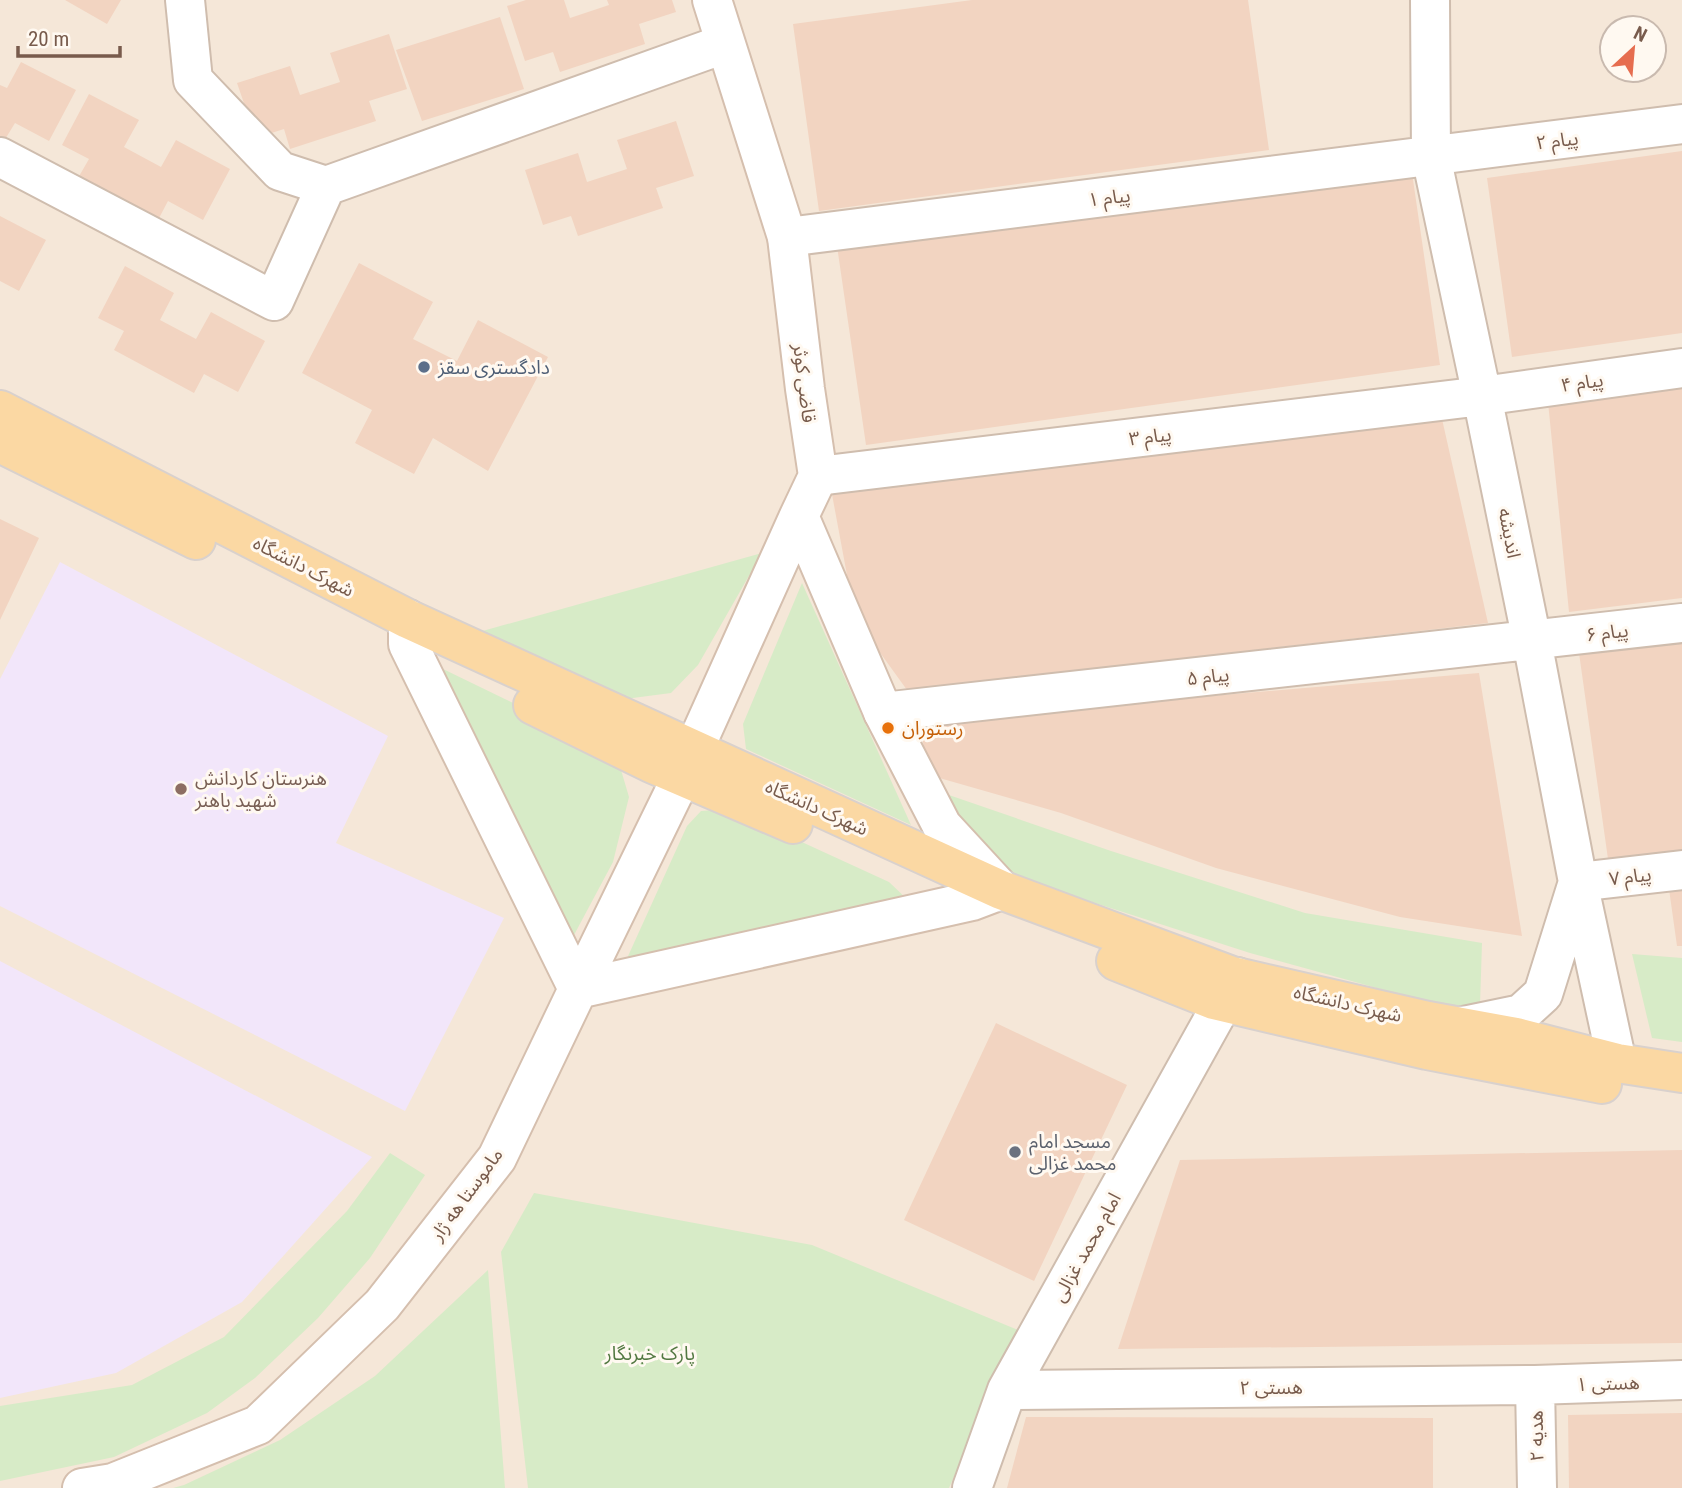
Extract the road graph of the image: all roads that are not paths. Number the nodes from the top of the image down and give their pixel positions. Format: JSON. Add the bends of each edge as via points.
{"nodes":[{"id":1,"x":185,"y":0,"type":"edge"},
{"id":2,"x":1430,"y":0,"type":"edge"},
{"id":3,"x":720,"y":1,"type":"edge"},
{"id":4,"x":724,"y":44,"type":"junction"},
{"id":5,"x":1682,"y":124,"type":"edge"},
{"id":6,"x":1431,"y":156,"type":"junction"},
{"id":7,"x":0,"y":157,"type":"edge"},
{"id":8,"x":326,"y":186,"type":"junction"},
{"id":9,"x":787,"y":237,"type":"junction"},
{"id":10,"x":1682,"y":368,"type":"edge"},
{"id":11,"x":1482,"y":396,"type":"junction"},
{"id":12,"x":0,"y":410,"type":"edge"},
{"id":13,"x":0,"y":443,"type":"edge"},
{"id":14,"x":818,"y":476,"type":"junction"},
{"id":15,"x":799,"y":516,"type":"junction"},
{"id":16,"x":1682,"y":623,"type":"edge"},
{"id":17,"x":408,"y":631,"type":"junction"},
{"id":18,"x":1532,"y":641,"type":"junction"},
{"id":19,"x":883,"y":712,"type":"junction"},
{"id":20,"x":688,"y":764,"type":"junction"},
{"id":21,"x":1682,"y":870,"type":"edge"},
{"id":22,"x":1578,"y":882,"type":"junction"},
{"id":23,"x":987,"y":896,"type":"junction"},
{"id":24,"x":578,"y":989,"type":"junction"},
{"id":25,"x":1229,"y":990,"type":"junction"},
{"id":26,"x":1462,"y":1026,"type":"junction"},
{"id":27,"x":1617,"y":1063,"type":"junction"},
{"id":28,"x":1682,"y":1073,"type":"edge"},
{"id":29,"x":1682,"y":1096,"type":"edge"},
{"id":30,"x":1682,"y":1380,"type":"edge"},
{"id":31,"x":1535,"y":1385,"type":"junction"},
{"id":32,"x":1007,"y":1390,"type":"junction"},
{"id":33,"x":82,"y":1488,"type":"edge"},
{"id":34,"x":972,"y":1488,"type":"edge"},
{"id":35,"x":1537,"y":1488,"type":"edge"}],
"edges":[{"from":1,"to":8,"type":"street","via":[[193,79],[280,171]]},
{"from":2,"to":6,"type":"street","name":"اندیشه"},
{"from":3,"to":4,"type":"street","name":"قاضی کوثر"},
{"from":4,"to":8,"type":"street"},
{"from":4,"to":9,"type":"street","name":"قاضی کوثر"},
{"from":5,"to":6,"type":"street","name":"پیام ۲"},
{"from":6,"to":9,"type":"street","name":"پیام ۱"},
{"from":6,"to":11,"type":"street","name":"اندیشه"},
{"from":7,"to":8,"type":"street","via":[[274,301]]},
{"from":9,"to":14,"type":"street","name":"قاضی کوثر"},
{"from":10,"to":11,"type":"street","name":"پیام ۴"},
{"from":11,"to":14,"type":"street","name":"پیام ۳"},
{"from":11,"to":18,"type":"street","name":"اندیشه"},
{"from":12,"to":17,"type":"main road","name":"شهرک دانشگاه"},
{"from":13,"to":17,"type":"main road","via":[[362,624]]},
{"from":14,"to":15,"type":"street"},
{"from":15,"to":19,"type":"street"},
{"from":15,"to":20,"type":"street"},
{"from":16,"to":18,"type":"street","name":"پیام ۶"},
{"from":17,"to":20,"type":"main road","name":"شهرک دانشگاه"},
{"from":17,"to":24,"type":"street"},
{"from":18,"to":19,"type":"street","name":"پیام ۵"},
{"from":18,"to":22,"type":"street","name":"اندیشه"},
{"from":19,"to":23,"type":"street","via":[[942,826]]},
{"from":20,"to":23,"type":"main road","name":"شهرک دانشگاه"},
{"from":20,"to":24,"type":"street","name":"ماموستا هه ژار"},
{"from":21,"to":22,"type":"street","name":"پیام ۷"},
{"from":22,"to":26,"type":"street","via":[[1543,994],[1521,1014]]},
{"from":22,"to":27,"type":"street","name":"اندیشه"},
{"from":23,"to":24,"type":"street"},
{"from":23,"to":25,"type":"main road","name":"شهرک دانشگاه"},
{"from":24,"to":33,"type":"street","name":"ماموستا هه ژار","via":[[497,1158],[382,1305],[258,1425],[113,1483]]},
{"from":25,"to":26,"type":"main road","name":"شهرک دانشگاه"},
{"from":25,"to":29,"type":"main road","via":[[1427,1050]]},
{"from":25,"to":32,"type":"street","name":"امام محمد غزالی"},
{"from":26,"to":27,"type":"main road","name":"شهرک دانشگاه"},
{"from":27,"to":28,"type":"main road","name":"شهرک دانشگاه"},
{"from":30,"to":31,"type":"street","name":"هستی ۱"},
{"from":31,"to":32,"type":"street","name":"هستی ۲"},
{"from":31,"to":35,"type":"street","name":"هدیه ۲"},
{"from":32,"to":34,"type":"street","name":"امام محمد غزالی"}]}
